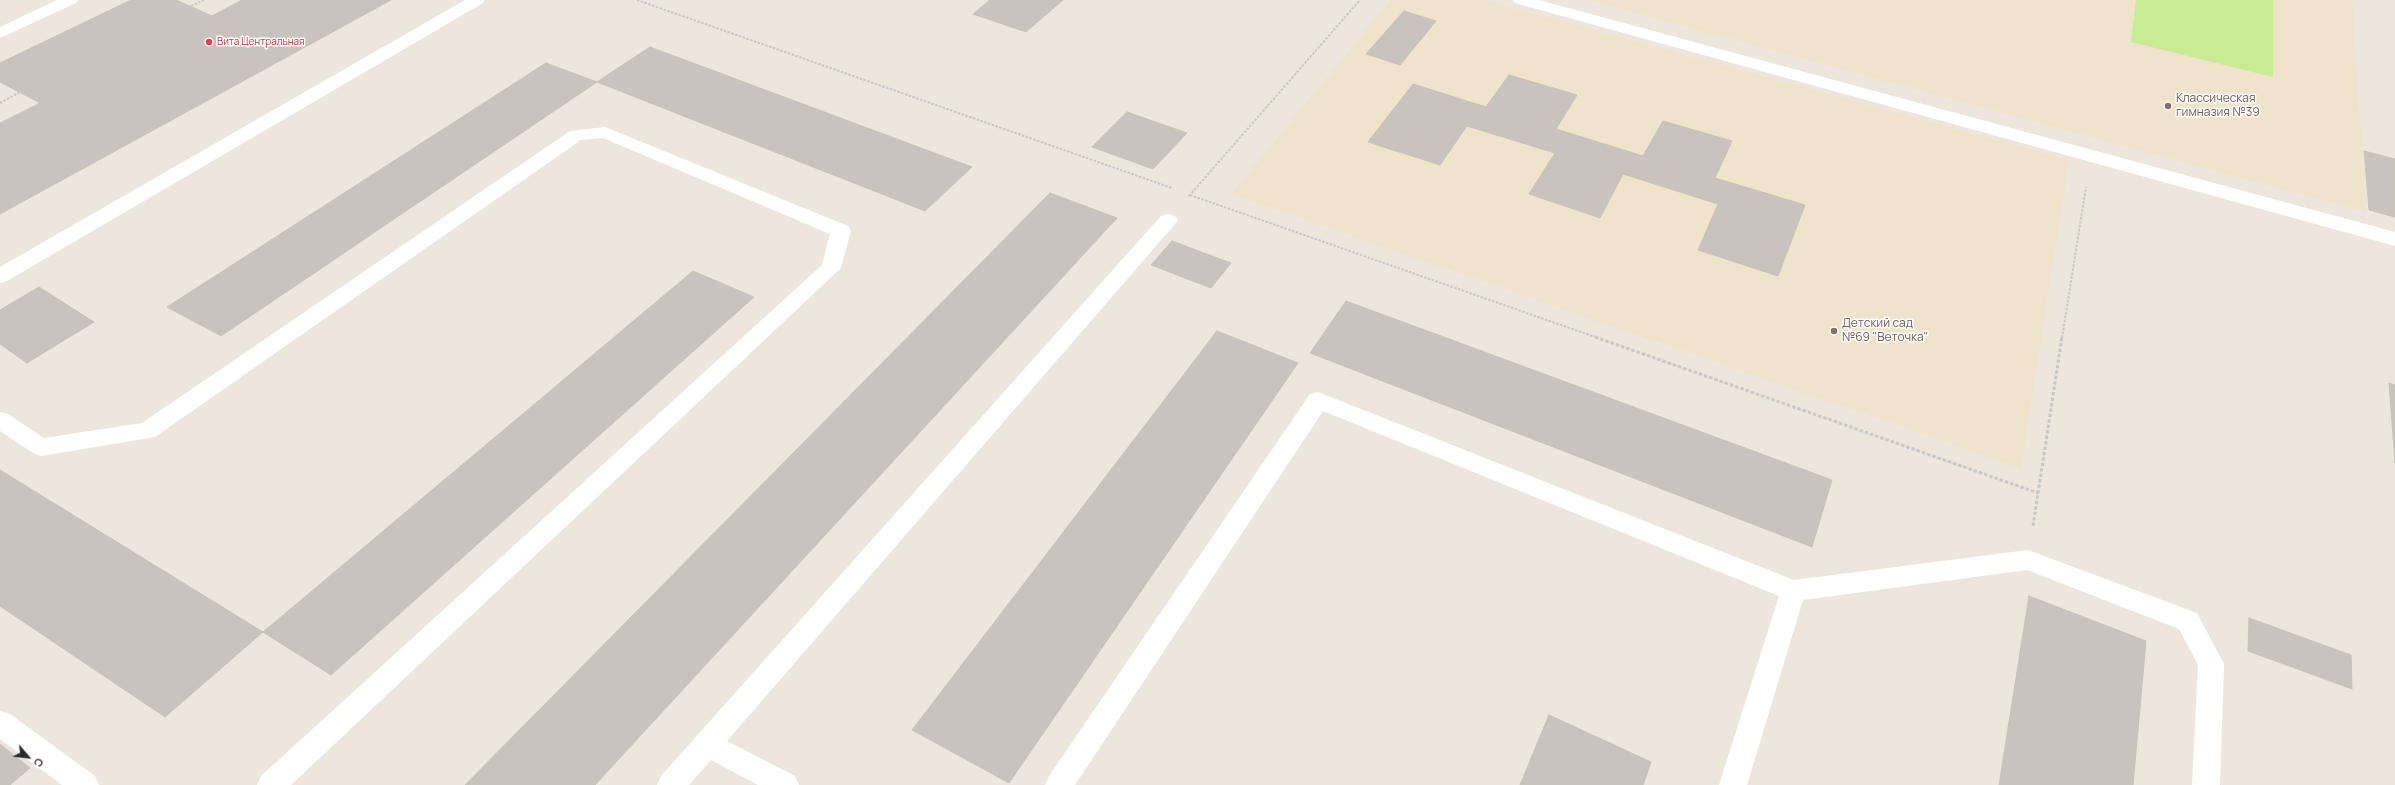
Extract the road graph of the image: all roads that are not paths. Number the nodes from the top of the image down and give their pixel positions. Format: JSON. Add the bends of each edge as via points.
{"nodes":[{"id":1,"x":70,"y":0,"type":"edge"},
{"id":2,"x":477,"y":0,"type":"edge"},
{"id":3,"x":1521,"y":0,"type":"edge"},
{"id":4,"x":0,"y":33,"type":"edge"},
{"id":5,"x":1168,"y":220,"type":"road end"},
{"id":6,"x":2395,"y":239,"type":"edge"},
{"id":7,"x":0,"y":276,"type":"edge"},
{"id":8,"x":0,"y":420,"type":"edge"},
{"id":9,"x":1793,"y":591,"type":"junction"},
{"id":10,"x":0,"y":724,"type":"edge"},
{"id":11,"x":707,"y":744,"type":"junction"},
{"id":12,"x":85,"y":785,"type":"edge"},
{"id":13,"x":271,"y":785,"type":"edge"},
{"id":14,"x":671,"y":785,"type":"edge"},
{"id":15,"x":784,"y":785,"type":"edge"},
{"id":16,"x":1059,"y":785,"type":"edge"},
{"id":17,"x":1734,"y":785,"type":"edge"},
{"id":18,"x":2206,"y":785,"type":"edge"}],
"edges":[{"from":1,"to":4,"type":"main road"},
{"from":2,"to":7,"type":"main road"},
{"from":3,"to":6,"type":"main road"},
{"from":5,"to":11,"type":"main road"},
{"from":8,"to":13,"type":"main road","via":[[42,448],[146,431],[576,135],[605,132],[840,231],[831,268]]},
{"from":9,"to":16,"type":"main road","via":[[1318,400]]},
{"from":9,"to":17,"type":"main road"},
{"from":9,"to":18,"type":"main road","via":[[2028,560],[2188,621],[2211,664]]},
{"from":10,"to":12,"type":"main road"},
{"from":11,"to":14,"type":"main road"},
{"from":11,"to":15,"type":"main road"}]}
